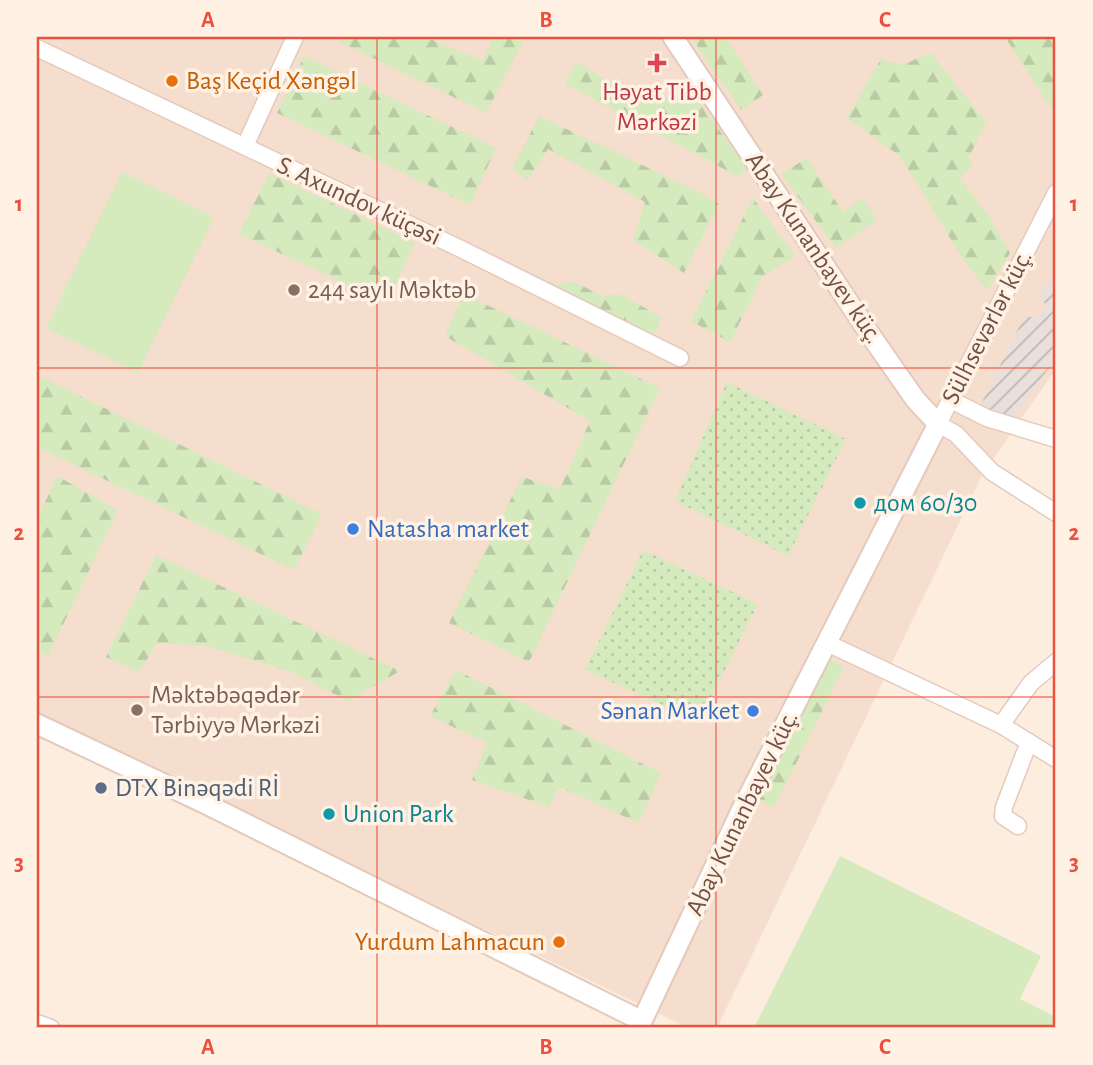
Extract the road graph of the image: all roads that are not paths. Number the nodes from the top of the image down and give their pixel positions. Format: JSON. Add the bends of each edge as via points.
{"nodes":[{"id":1,"x":295,"y":37,"type":"edge"},
{"id":2,"x":673,"y":37,"type":"edge"},
{"id":3,"x":37,"y":48,"type":"edge"},
{"id":4,"x":245,"y":146,"type":"junction"},
{"id":5,"x":1056,"y":193,"type":"edge"},
{"id":6,"x":680,"y":358,"type":"dead end"},
{"id":7,"x":951,"y":400,"type":"junction"},
{"id":8,"x":938,"y":424,"type":"junction"},
{"id":9,"x":1056,"y":439,"type":"edge"},
{"id":10,"x":1056,"y":513,"type":"edge"},
{"id":11,"x":827,"y":643,"type":"junction"},
{"id":12,"x":1056,"y":662,"type":"edge"},
{"id":13,"x":37,"y":724,"type":"edge"},
{"id":14,"x":1000,"y":725,"type":"junction"},
{"id":15,"x":1029,"y":742,"type":"junction"},
{"id":16,"x":1056,"y":759,"type":"edge"},
{"id":17,"x":1018,"y":826,"type":"dead end"},
{"id":18,"x":37,"y":1023,"type":"edge"},
{"id":19,"x":51,"y":1028,"type":"edge"}],
"edges":[{"from":1,"to":4,"type":"street"},
{"from":2,"to":8,"type":"street","name":"Abay Kunanbayev küç.","via":[[871,336]]},
{"from":3,"to":4,"type":"street","name":"S. Axundov küçəsi"},
{"from":4,"to":6,"type":"street","name":"S. Axundov küçəsi"},
{"from":5,"to":7,"type":"street","name":"Sülhsevərlər küç."},
{"from":7,"to":8,"type":"street","name":"Sülhsevərlər küç."},
{"from":7,"to":9,"type":"street","via":[[987,418]]},
{"from":8,"to":10,"type":"street","via":[[956,434],[992,472]]},
{"from":8,"to":11,"type":"street","name":"Abay Kunanbayev küç."},
{"from":11,"to":13,"type":"street","name":"Abay Kunanbayev küç.","via":[[642,1021]]},
{"from":11,"to":14,"type":"street"},
{"from":12,"to":14,"type":"street","via":[[1031,684]]},
{"from":14,"to":15,"type":"street"},
{"from":15,"to":16,"type":"street"},
{"from":15,"to":17,"type":"street","via":[[1004,807],[1003,816]]},
{"from":18,"to":19,"type":"street"}]}
